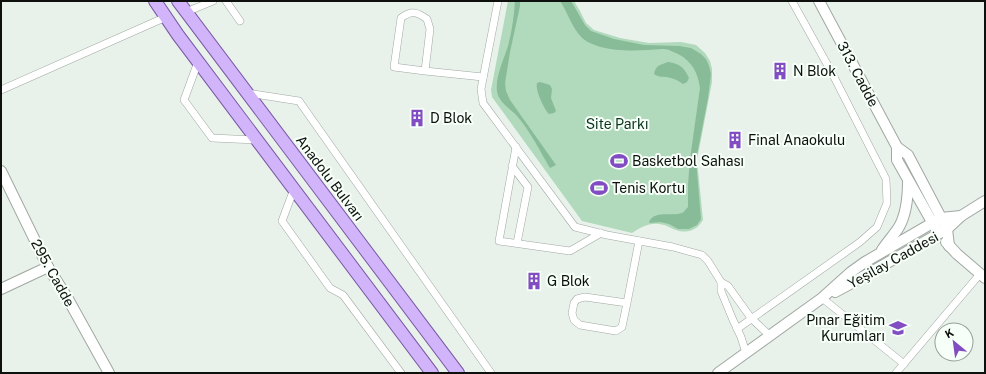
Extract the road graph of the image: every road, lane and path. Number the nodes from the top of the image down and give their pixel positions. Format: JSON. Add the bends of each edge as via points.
{"nodes":[{"id":1,"x":155,"y":1,"type":"edge"},
{"id":2,"x":178,"y":1,"type":"edge"},
{"id":3,"x":213,"y":1,"type":"edge"},
{"id":4,"x":226,"y":1,"type":"edge"},
{"id":5,"x":498,"y":1,"type":"edge"},
{"id":6,"x":792,"y":1,"type":"edge"},
{"id":7,"x":819,"y":1,"type":"edge"},
{"id":8,"x":186,"y":12,"type":"junction"},
{"id":9,"x":166,"y":17,"type":"junction"},
{"id":10,"x":240,"y":22,"type":"dead end"},
{"id":11,"x":198,"y":62,"type":"junction"},
{"id":12,"x":425,"y":70,"type":"junction"},
{"id":13,"x":483,"y":77,"type":"junction"},
{"id":14,"x":1,"y":90,"type":"edge"},
{"id":15,"x":246,"y":93,"type":"junction"},
{"id":16,"x":257,"y":140,"type":"junction"},
{"id":17,"x":516,"y":147,"type":"junction"},
{"id":18,"x":898,"y":147,"type":"junction"},
{"id":19,"x":512,"y":166,"type":"junction"},
{"id":20,"x":1,"y":172,"type":"edge"},
{"id":21,"x":908,"y":179,"type":"junction"},
{"id":22,"x":294,"y":189,"type":"junction"},
{"id":23,"x":985,"y":202,"type":"edge"},
{"id":24,"x":940,"y":226,"type":"junction"},
{"id":25,"x":601,"y":233,"type":"junction"},
{"id":26,"x":638,"y":241,"type":"junction"},
{"id":27,"x":517,"y":243,"type":"junction"},
{"id":28,"x":879,"y":254,"type":"junction"},
{"id":29,"x":48,"y":267,"type":"junction"},
{"id":30,"x":982,"y":276,"type":"edge"},
{"id":31,"x":720,"y":282,"type":"junction"},
{"id":32,"x":1,"y":289,"type":"edge"},
{"id":33,"x":822,"y":298,"type":"junction"},
{"id":34,"x":626,"y":303,"type":"junction"},
{"id":35,"x":751,"y":318,"type":"junction"},
{"id":36,"x":737,"y":329,"type":"junction"},
{"id":37,"x":769,"y":335,"type":"junction"},
{"id":38,"x":746,"y":353,"type":"junction"},
{"id":39,"x":904,"y":364,"type":"junction"},
{"id":40,"x":109,"y":373,"type":"edge"},
{"id":41,"x":400,"y":373,"type":"edge"},
{"id":42,"x":432,"y":373,"type":"edge"},
{"id":43,"x":458,"y":373,"type":"edge"},
{"id":44,"x":491,"y":373,"type":"edge"},
{"id":45,"x":718,"y":373,"type":"edge"},
{"id":46,"x":896,"y":373,"type":"edge"}],
"edges":[{"from":1,"to":9,"type":"main road"},
{"from":2,"to":8,"type":"main road","name":"Anadolu Bulvarı"},
{"from":3,"to":8,"type":"street"},
{"from":4,"to":10,"type":"street"},
{"from":5,"to":13,"type":"street"},
{"from":6,"to":35,"type":"street","via":[[886,179],[887,204],[877,227],[866,237]]},
{"from":7,"to":18,"type":"main road","name":"313. Cadde"},
{"from":8,"to":15,"type":"main road","name":"Anadolu Bulvarı"},
{"from":9,"to":11,"type":"main road"},
{"from":9,"to":14,"type":"street"},
{"from":11,"to":16,"type":"main road"},
{"from":11,"to":16,"type":"street","via":[[184,100],[188,107],[212,138]]},
{"from":12,"to":12,"type":"street","via":[[430,29],[427,19],[419,14],[408,13],[401,18],[394,67]]},
{"from":12,"to":13,"type":"street"},
{"from":13,"to":17,"type":"street","via":[[481,89],[484,102]]},
{"from":15,"to":43,"type":"main road","name":"Anadolu Bulvarı"},
{"from":15,"to":44,"type":"street","via":[[299,101]]},
{"from":16,"to":22,"type":"main road"},
{"from":17,"to":19,"type":"street"},
{"from":17,"to":25,"type":"street","via":[[575,227]]},
{"from":18,"to":21,"type":"main road","name":"313. Cadde","via":[[897,160]]},
{"from":18,"to":24,"type":"main road","name":"313. Cadde","via":[[908,155]]},
{"from":19,"to":27,"type":"street","via":[[528,187]]},
{"from":19,"to":27,"type":"street","via":[[499,241]]},
{"from":20,"to":29,"type":"main road","name":"295. Cadde"},
{"from":21,"to":24,"type":"main road","name":"313. Cadde"},
{"from":21,"to":28,"type":"main road","via":[[905,212],[899,227]]},
{"from":22,"to":41,"type":"street","via":[[282,221],[330,288],[343,295]]},
{"from":22,"to":42,"type":"main road"},
{"from":23,"to":24,"type":"main road","name":"Yeşilay Caddesi"},
{"from":24,"to":28,"type":"main road","name":"Yeşilay Caddesi"},
{"from":24,"to":30,"type":"main road","via":[[949,246]]},
{"from":24,"to":33,"type":"main road","name":"Yeşilay Caddesi","via":[[850,284]]},
{"from":25,"to":26,"type":"street"},
{"from":25,"to":27,"type":"street","via":[[570,251]]},
{"from":26,"to":31,"type":"street","via":[[702,255]]},
{"from":26,"to":34,"type":"street"},
{"from":28,"to":33,"type":"main road","name":"Yeşilay Caddesi","via":[[851,272]]},
{"from":29,"to":32,"type":"main road"},
{"from":29,"to":40,"type":"main road","name":"295. Cadde"},
{"from":30,"to":39,"type":"street"},
{"from":31,"to":35,"type":"street","via":[[728,286]]},
{"from":31,"to":36,"type":"street","via":[[721,291]]},
{"from":33,"to":37,"type":"main road","name":"Yeşilay Caddesi"},
{"from":33,"to":39,"type":"street"},
{"from":34,"to":34,"type":"street","via":[[585,297],[577,299],[572,313],[574,320],[580,325],[616,331],[622,327]]},
{"from":35,"to":36,"type":"street"},
{"from":35,"to":37,"type":"street"},
{"from":36,"to":38,"type":"street"},
{"from":37,"to":38,"type":"main road","name":"Yeşilay Caddesi"},
{"from":38,"to":45,"type":"main road","name":"Yeşilay Caddesi"},
{"from":39,"to":46,"type":"street"}]}
